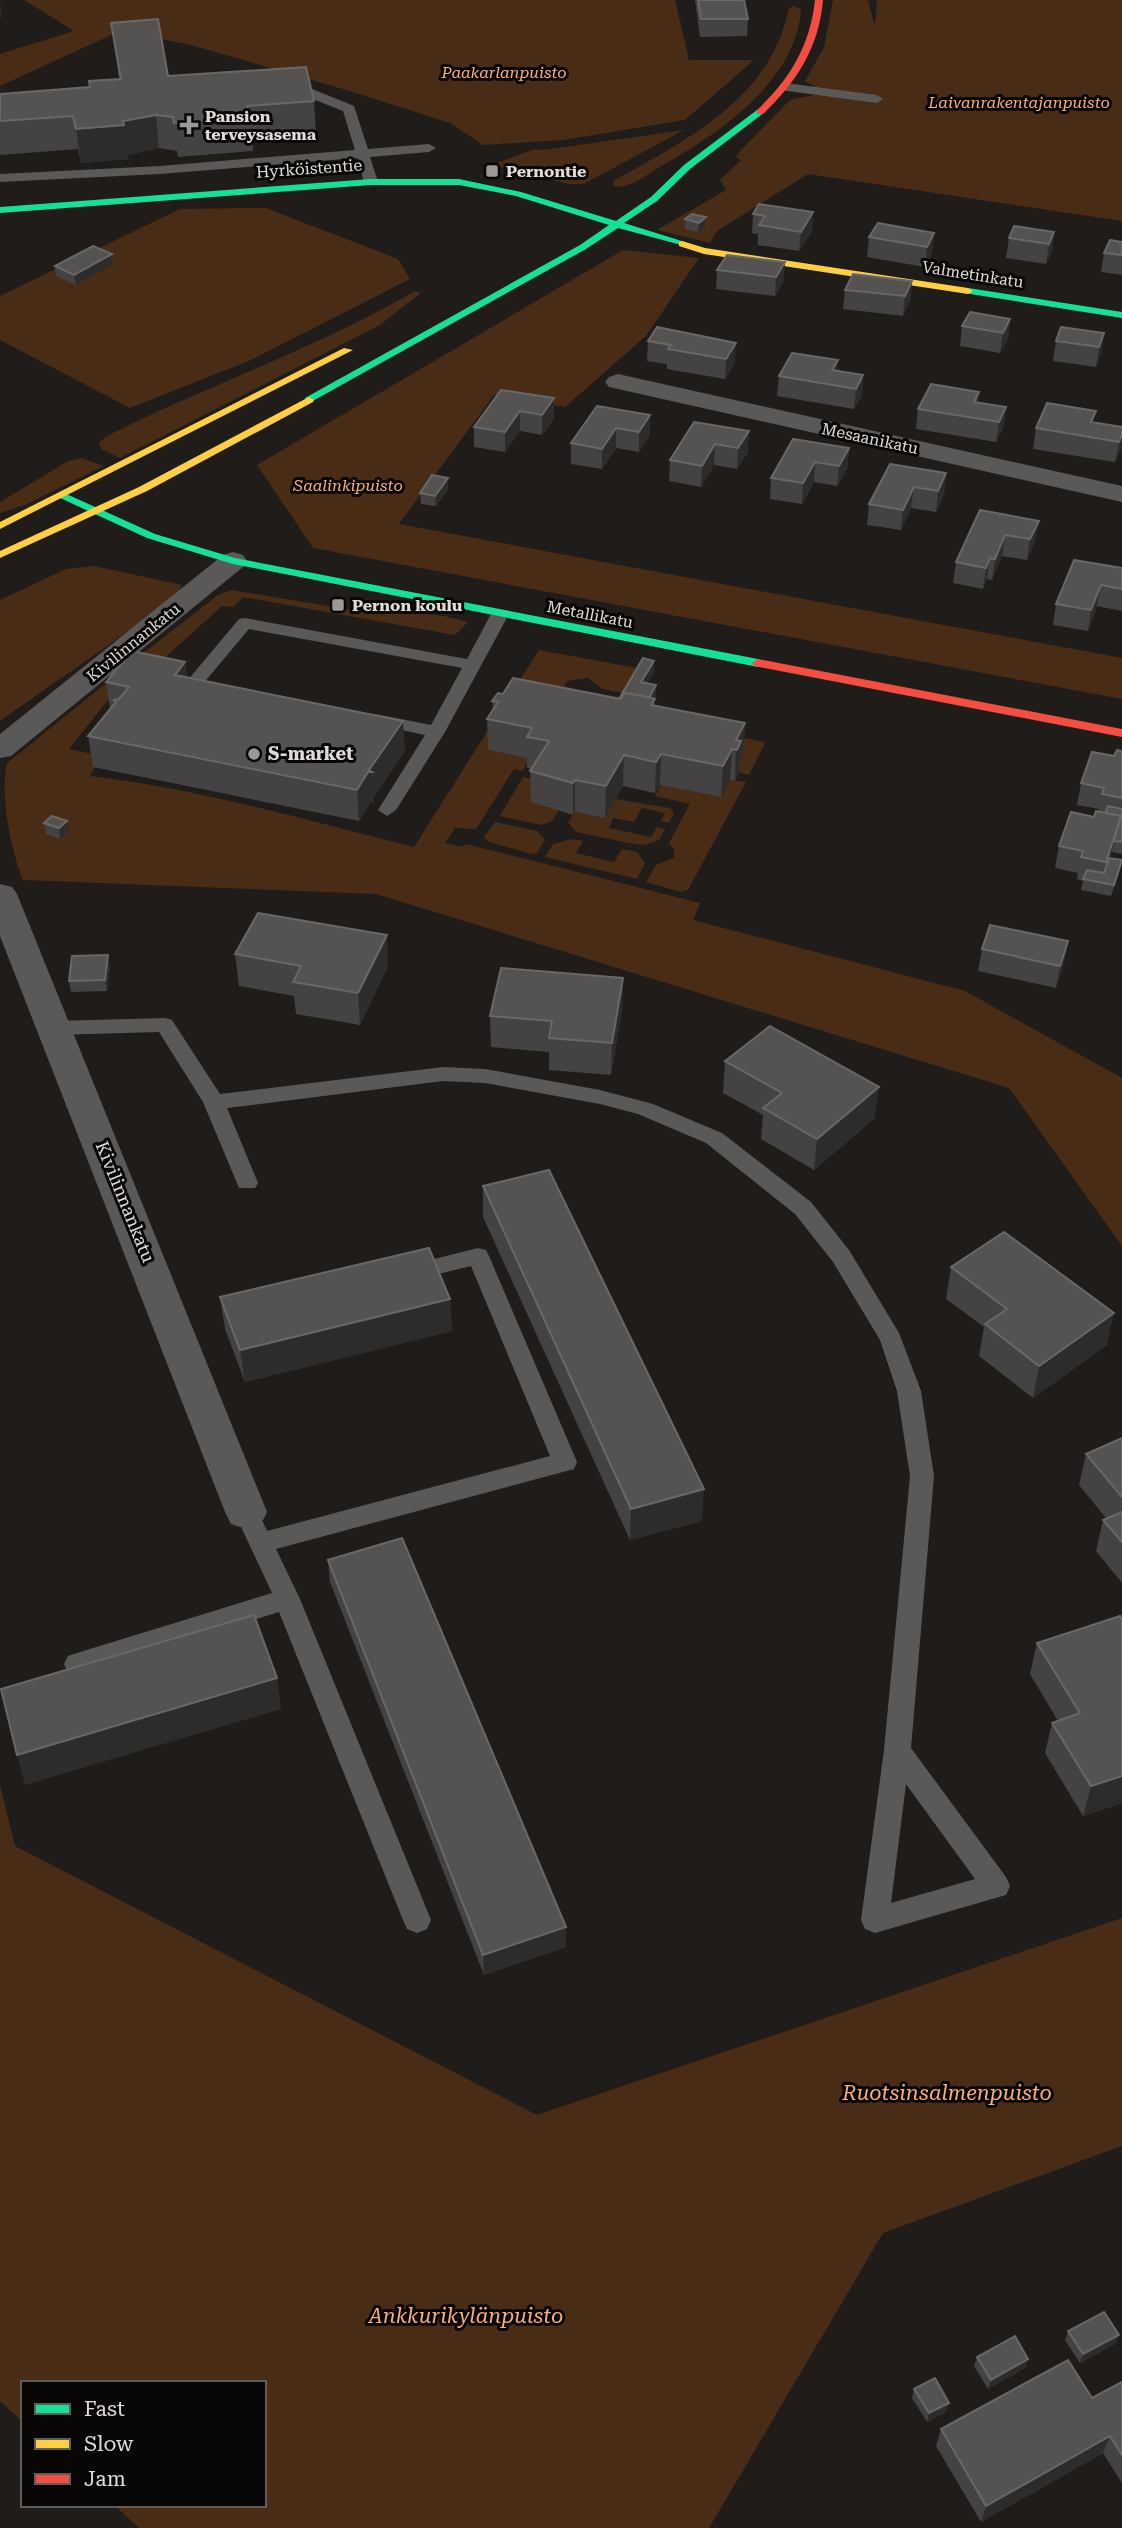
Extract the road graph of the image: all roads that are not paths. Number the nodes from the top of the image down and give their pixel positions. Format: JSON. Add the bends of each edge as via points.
{"nodes":[{"id":1,"x":819,"y":0,"type":"edge"},
{"id":2,"x":266,"y":79,"type":"edge"},
{"id":3,"x":785,"y":87,"type":"junction"},
{"id":4,"x":877,"y":99,"type":"dead end"},
{"id":5,"x":429,"y":148,"type":"dead end"},
{"id":6,"x":361,"y":153,"type":"junction"},
{"id":7,"x":686,"y":167,"type":"junction"},
{"id":8,"x":160,"y":170,"type":"junction"},
{"id":9,"x":0,"y":178,"type":"edge"},
{"id":10,"x":371,"y":182,"type":"junction"},
{"id":11,"x":643,"y":184,"type":"dead end"},
{"id":12,"x":163,"y":197,"type":"junction"},
{"id":13,"x":603,"y":205,"type":"dead end"},
{"id":14,"x":0,"y":210,"type":"edge"},
{"id":15,"x":578,"y":220,"type":"junction"},
{"id":16,"x":615,"y":226,"type":"junction"},
{"id":17,"x":1122,"y":315,"type":"edge"},
{"id":18,"x":366,"y":340,"type":"dead end"},
{"id":19,"x":618,"y":382,"type":"dead end"},
{"id":20,"x":62,"y":495,"type":"junction"},
{"id":21,"x":1119,"y":502,"type":"edge"},
{"id":22,"x":96,"y":512,"type":"junction"},
{"id":23,"x":0,"y":526,"type":"edge"},
{"id":24,"x":0,"y":555,"type":"edge"},
{"id":25,"x":233,"y":561,"type":"junction"},
{"id":26,"x":500,"y":614,"type":"junction"},
{"id":27,"x":473,"y":665,"type":"junction"},
{"id":28,"x":172,"y":676,"type":"edge"},
{"id":29,"x":196,"y":681,"type":"junction"},
{"id":30,"x":222,"y":687,"type":"edge"},
{"id":31,"x":357,"y":715,"type":"edge"},
{"id":32,"x":436,"y":732,"type":"junction"},
{"id":33,"x":1122,"y":733,"type":"edge"},
{"id":34,"x":0,"y":749,"type":"edge"},
{"id":35,"x":387,"y":810,"type":"dead end"},
{"id":36,"x":0,"y":894,"type":"edge"},
{"id":37,"x":54,"y":1028,"type":"junction"},
{"id":38,"x":214,"y":1102,"type":"junction"},
{"id":39,"x":247,"y":1184,"type":"dead end"},
{"id":40,"x":388,"y":1278,"type":"edge"},
{"id":41,"x":253,"y":1527,"type":"junction"},
{"id":42,"x":287,"y":1599,"type":"junction"},
{"id":43,"x":77,"y":1664,"type":"edge"},
{"id":44,"x":897,"y":1750,"type":"junction"},
{"id":45,"x":417,"y":1920,"type":"dead end"}],
"edges":[{"from":1,"to":3,"type":"street","via":[[807,50]]},
{"from":2,"to":6,"type":"lane","via":[[349,109]]},
{"from":3,"to":4,"type":"lane"},
{"from":3,"to":7,"type":"street","via":[[738,130]]},
{"from":5,"to":6,"type":"lane"},
{"from":6,"to":8,"type":"lane"},
{"from":6,"to":10,"type":"lane"},
{"from":7,"to":11,"type":"street"},
{"from":7,"to":16,"type":"street","via":[[663,192]]},
{"from":8,"to":9,"type":"lane"},
{"from":8,"to":12,"type":"lane"},
{"from":10,"to":12,"type":"street","name":"Hyrköistentie"},
{"from":10,"to":15,"type":"street","name":"Hyrköistentie","via":[[436,180],[486,186]]},
{"from":12,"to":14,"type":"street","name":"Hyrköistentie"},
{"from":13,"to":15,"type":"street"},
{"from":15,"to":16,"type":"street","name":"Hyrköistentie"},
{"from":16,"to":17,"type":"street","name":"Valmetinkatu","via":[[704,251]]},
{"from":16,"to":22,"type":"street","via":[[482,306]]},
{"from":18,"to":20,"type":"street"},
{"from":19,"to":21,"type":"street","name":"Mesaanikatu"},
{"from":20,"to":22,"type":"street","name":"Metallikatu"},
{"from":20,"to":23,"type":"street"},
{"from":22,"to":24,"type":"street"},
{"from":22,"to":25,"type":"street","name":"Metallikatu","via":[[151,536]]},
{"from":25,"to":26,"type":"street","name":"Metallikatu"},
{"from":25,"to":34,"type":"street","name":"Kivilinnankatu","via":[[122,665]]},
{"from":26,"to":27,"type":"lane"},
{"from":26,"to":33,"type":"street","name":"Metallikatu"},
{"from":27,"to":29,"type":"lane","via":[[245,623]]},
{"from":27,"to":32,"type":"lane"},
{"from":28,"to":29,"type":"lane"},
{"from":29,"to":30,"type":"lane"},
{"from":31,"to":32,"type":"lane"},
{"from":32,"to":35,"type":"lane"},
{"from":36,"to":37,"type":"street","name":"Kivilinnankatu"},
{"from":37,"to":38,"type":"lane","via":[[165,1025]]},
{"from":37,"to":41,"type":"street","name":"Kivilinnankatu"},
{"from":38,"to":39,"type":"lane"},
{"from":38,"to":44,"type":"lane","via":[[443,1074],[532,1084],[600,1097],[682,1122],[714,1138],[803,1208],[841,1256],[891,1339],[909,1391],[922,1476]]},
{"from":40,"to":41,"type":"lane","via":[[478,1256],[565,1462]]},
{"from":41,"to":42,"type":"lane"},
{"from":42,"to":43,"type":"lane"},
{"from":42,"to":45,"type":"lane"},
{"from":44,"to":44,"type":"lane","via":[[996,1886],[875,1920],[895,1763]]}]}
